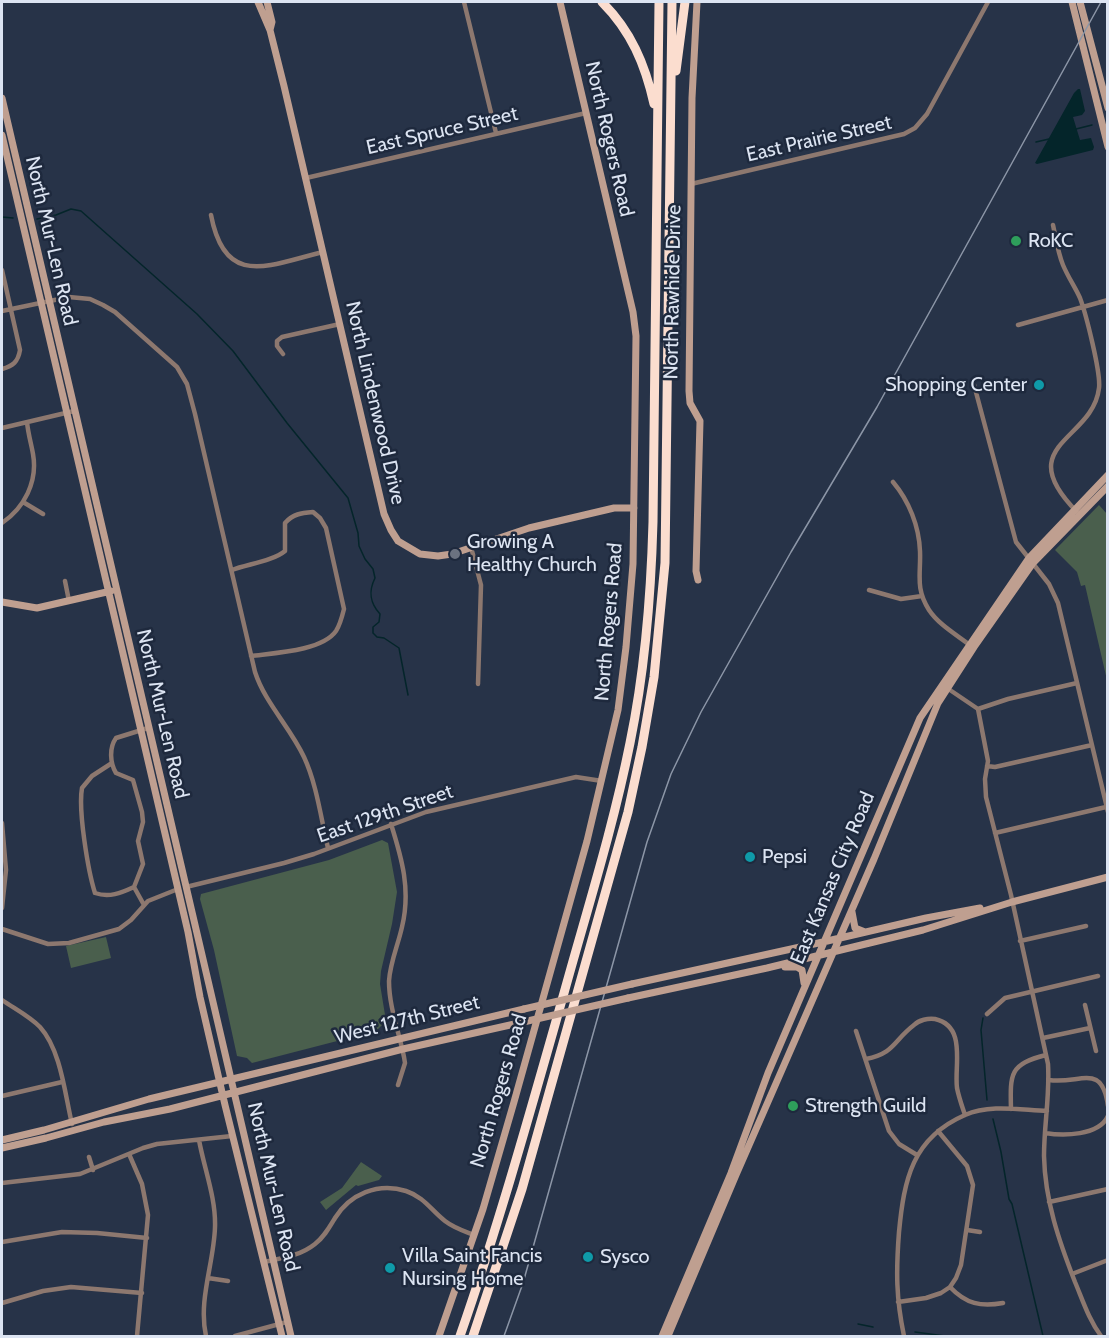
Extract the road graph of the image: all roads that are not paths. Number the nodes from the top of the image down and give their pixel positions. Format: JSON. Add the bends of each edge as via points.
{"nodes":[{"id":1,"x":258,"y":2,"type":"edge"},
{"id":2,"x":267,"y":2,"type":"edge"},
{"id":3,"x":464,"y":2,"type":"edge"},
{"id":4,"x":560,"y":2,"type":"edge"},
{"id":5,"x":602,"y":2,"type":"edge"},
{"id":6,"x":659,"y":2,"type":"edge"},
{"id":7,"x":672,"y":2,"type":"edge"},
{"id":8,"x":685,"y":2,"type":"edge"},
{"id":9,"x":697,"y":2,"type":"edge"},
{"id":10,"x":988,"y":2,"type":"edge"},
{"id":11,"x":1072,"y":2,"type":"edge"},
{"id":12,"x":1080,"y":2,"type":"edge"},
{"id":13,"x":270,"y":30,"type":"junction"},
{"id":14,"x":2,"y":98,"type":"edge"},
{"id":15,"x":1107,"y":108,"type":"edge"},
{"id":16,"x":586,"y":113,"type":"junction"},
{"id":17,"x":671,"y":119,"type":"junction"},
{"id":18,"x":657,"y":123,"type":"junction"},
{"id":19,"x":496,"y":133,"type":"junction"},
{"id":20,"x":2,"y":135,"type":"edge"},
{"id":21,"x":1107,"y":147,"type":"edge"},
{"id":22,"x":306,"y":178,"type":"junction"},
{"id":23,"x":691,"y":184,"type":"junction"},
{"id":24,"x":211,"y":215,"type":"dead end"},
{"id":25,"x":1053,"y":225,"type":"dead end"},
{"id":26,"x":323,"y":252,"type":"junction"},
{"id":27,"x":2,"y":271,"type":"edge"},
{"id":28,"x":1107,"y":300,"type":"edge"},
{"id":29,"x":44,"y":301,"type":"junction"},
{"id":30,"x":1083,"y":306,"type":"junction"},
{"id":31,"x":11,"y":309,"type":"junction"},
{"id":32,"x":2,"y":311,"type":"edge"},
{"id":33,"x":340,"y":324,"type":"junction"},
{"id":34,"x":1018,"y":326,"type":"dead end"},
{"id":35,"x":282,"y":354,"type":"dead end"},
{"id":36,"x":2,"y":369,"type":"edge"},
{"id":37,"x":974,"y":381,"type":"dead end"},
{"id":38,"x":70,"y":412,"type":"junction"},
{"id":39,"x":27,"y":422,"type":"junction"},
{"id":40,"x":2,"y":428,"type":"edge"},
{"id":41,"x":1107,"y":475,"type":"edge"},
{"id":42,"x":893,"y":482,"type":"dead end"},
{"id":43,"x":1107,"y":486,"type":"edge"},
{"id":44,"x":23,"y":502,"type":"junction"},
{"id":45,"x":634,"y":508,"type":"junction"},
{"id":46,"x":1077,"y":512,"type":"junction"},
{"id":47,"x":43,"y":514,"type":"dead end"},
{"id":48,"x":2,"y":524,"type":"edge"},
{"id":49,"x":471,"y":547,"type":"junction"},
{"id":50,"x":1031,"y":560,"type":"junction"},
{"id":51,"x":232,"y":570,"type":"junction"},
{"id":52,"x":698,"y":580,"type":"dead end"},
{"id":53,"x":65,"y":581,"type":"dead end"},
{"id":54,"x":116,"y":590,"type":"junction"},
{"id":55,"x":869,"y":590,"type":"dead end"},
{"id":56,"x":108,"y":592,"type":"junction"},
{"id":57,"x":922,"y":596,"type":"junction"},
{"id":58,"x":69,"y":601,"type":"junction"},
{"id":59,"x":2,"y":602,"type":"edge"},
{"id":60,"x":972,"y":646,"type":"junction"},
{"id":61,"x":251,"y":656,"type":"junction"},
{"id":62,"x":1077,"y":683,"type":"junction"},
{"id":63,"x":478,"y":684,"type":"dead end"},
{"id":64,"x":944,"y":686,"type":"junction"},
{"id":65,"x":978,"y":709,"type":"junction"},
{"id":66,"x":144,"y":729,"type":"junction"},
{"id":67,"x":1092,"y":745,"type":"junction"},
{"id":68,"x":112,"y":763,"type":"junction"},
{"id":69,"x":987,"y":766,"type":"junction"},
{"id":70,"x":602,"y":781,"type":"junction"},
{"id":71,"x":1107,"y":809,"type":"edge"},
{"id":72,"x":2,"y":823,"type":"edge"},
{"id":73,"x":391,"y":824,"type":"junction"},
{"id":74,"x":995,"y":832,"type":"junction"},
{"id":75,"x":328,"y":848,"type":"junction"},
{"id":76,"x":4,"y":865,"type":"edge"},
{"id":77,"x":1107,"y":878,"type":"edge"},
{"id":78,"x":134,"y":887,"type":"junction"},
{"id":79,"x":182,"y":889,"type":"junction"},
{"id":80,"x":1012,"y":902,"type":"junction"},
{"id":81,"x":144,"y":904,"type":"junction"},
{"id":82,"x":2,"y":908,"type":"edge"},
{"id":83,"x":852,"y":912,"type":"junction"},
{"id":84,"x":1086,"y":926,"type":"dead end"},
{"id":85,"x":2,"y":929,"type":"edge"},
{"id":86,"x":865,"y":933,"type":"junction"},
{"id":87,"x":840,"y":938,"type":"junction"},
{"id":88,"x":1020,"y":941,"type":"junction"},
{"id":89,"x":823,"y":942,"type":"junction"},
{"id":90,"x":834,"y":951,"type":"junction"},
{"id":91,"x":817,"y":956,"type":"junction"},
{"id":92,"x":768,"y":968,"type":"junction"},
{"id":93,"x":1098,"y":976,"type":"dead end"},
{"id":94,"x":805,"y":985,"type":"junction"},
{"id":95,"x":1032,"y":991,"type":"junction"},
{"id":96,"x":2,"y":1000,"type":"edge"},
{"id":97,"x":1085,"y":1005,"type":"dead end"},
{"id":98,"x":987,"y":1014,"type":"dead end"},
{"id":99,"x":1090,"y":1028,"type":"junction"},
{"id":100,"x":856,"y":1031,"type":"dead end"},
{"id":101,"x":399,"y":1037,"type":"junction"},
{"id":102,"x":1043,"y":1038,"type":"junction"},
{"id":103,"x":403,"y":1049,"type":"junction"},
{"id":104,"x":1096,"y":1051,"type":"dead end"},
{"id":105,"x":1046,"y":1055,"type":"junction"},
{"id":106,"x":866,"y":1059,"type":"junction"},
{"id":107,"x":231,"y":1080,"type":"junction"},
{"id":108,"x":1049,"y":1080,"type":"junction"},
{"id":109,"x":62,"y":1083,"type":"junction"},
{"id":110,"x":220,"y":1083,"type":"junction"},
{"id":111,"x":398,"y":1085,"type":"dead end"},
{"id":112,"x":234,"y":1093,"type":"junction"},
{"id":113,"x":2,"y":1096,"type":"edge"},
{"id":114,"x":223,"y":1096,"type":"junction"},
{"id":115,"x":1107,"y":1106,"type":"edge"},
{"id":116,"x":1011,"y":1109,"type":"junction"},
{"id":117,"x":1047,"y":1111,"type":"junction"},
{"id":118,"x":965,"y":1115,"type":"junction"},
{"id":119,"x":1107,"y":1116,"type":"edge"},
{"id":120,"x":72,"y":1122,"type":"junction"},
{"id":121,"x":74,"y":1130,"type":"junction"},
{"id":122,"x":938,"y":1131,"type":"junction"},
{"id":123,"x":1045,"y":1133,"type":"junction"},
{"id":124,"x":232,"y":1136,"type":"junction"},
{"id":125,"x":2,"y":1140,"type":"edge"},
{"id":126,"x":199,"y":1140,"type":"junction"},
{"id":127,"x":2,"y":1148,"type":"edge"},
{"id":128,"x":129,"y":1154,"type":"junction"},
{"id":129,"x":917,"y":1155,"type":"junction"},
{"id":130,"x":89,"y":1157,"type":"dead end"},
{"id":131,"x":93,"y":1170,"type":"junction"},
{"id":132,"x":2,"y":1183,"type":"edge"},
{"id":133,"x":1107,"y":1189,"type":"edge"},
{"id":134,"x":1049,"y":1202,"type":"junction"},
{"id":135,"x":967,"y":1230,"type":"junction"},
{"id":136,"x":980,"y":1232,"type":"dead end"},
{"id":137,"x":474,"y":1235,"type":"junction"},
{"id":138,"x":147,"y":1238,"type":"junction"},
{"id":139,"x":2,"y":1242,"type":"edge"},
{"id":140,"x":273,"y":1260,"type":"junction"},
{"id":141,"x":1107,"y":1260,"type":"edge"},
{"id":142,"x":264,"y":1262,"type":"junction"},
{"id":143,"x":1072,"y":1274,"type":"junction"},
{"id":144,"x":208,"y":1278,"type":"junction"},
{"id":145,"x":228,"y":1281,"type":"dead end"},
{"id":146,"x":950,"y":1287,"type":"junction"},
{"id":147,"x":142,"y":1293,"type":"junction"},
{"id":148,"x":898,"y":1302,"type":"junction"},
{"id":149,"x":2,"y":1303,"type":"edge"},
{"id":150,"x":1003,"y":1303,"type":"dead end"},
{"id":151,"x":287,"y":1322,"type":"junction"},
{"id":152,"x":279,"y":1323,"type":"junction"},
{"id":153,"x":668,"y":1335,"type":"edge"},
{"id":154,"x":137,"y":1336,"type":"edge"},
{"id":155,"x":206,"y":1336,"type":"edge"},
{"id":156,"x":238,"y":1336,"type":"edge"},
{"id":157,"x":282,"y":1336,"type":"edge"},
{"id":158,"x":291,"y":1336,"type":"edge"},
{"id":159,"x":439,"y":1336,"type":"edge"},
{"id":160,"x":459,"y":1336,"type":"edge"},
{"id":161,"x":473,"y":1336,"type":"edge"},
{"id":162,"x":904,"y":1336,"type":"edge"},
{"id":163,"x":1101,"y":1336,"type":"edge"}],
"edges":[{"from":1,"to":13,"type":"main road","name":"North Lindenwood Drive"},
{"from":2,"to":13,"type":"main road","name":"North Lindenwood Drive"},
{"from":3,"to":19,"type":"street"},
{"from":4,"to":16,"type":"main road","name":"North Rogers Road"},
{"from":5,"to":18,"type":"highway","via":[[619,20],[639,53]]},
{"from":6,"to":18,"type":"highway"},
{"from":7,"to":17,"type":"highway"},
{"from":8,"to":17,"type":"highway"},
{"from":9,"to":23,"type":"main road","name":"North Rawhide Drive"},
{"from":10,"to":23,"type":"street","name":"East Prairie Street","via":[[927,114],[915,128],[904,134]]},
{"from":11,"to":21,"type":"main road"},
{"from":12,"to":15,"type":"main road"},
{"from":13,"to":22,"type":"main road","name":"North Lindenwood Drive"},
{"from":14,"to":29,"type":"main road","name":"North Mur-Len Road"},
{"from":16,"to":19,"type":"street","name":"East Spruce Street"},
{"from":16,"to":45,"type":"main road","name":"North Rogers Road","via":[[635,323]]},
{"from":17,"to":161,"type":"highway","via":[[665,563],[649,713],[602,906],[522,1189]]},
{"from":18,"to":160,"type":"highway","via":[[652,557],[636,713],[617,802],[531,1108]]},
{"from":19,"to":22,"type":"street","name":"East Spruce Street"},
{"from":20,"to":29,"type":"main road","name":"North Mur-Len Road"},
{"from":22,"to":26,"type":"main road","name":"North Lindenwood Drive"},
{"from":23,"to":52,"type":"main road","name":"North Rawhide Drive","via":[[689,392],[690,404],[700,421]]},
{"from":24,"to":26,"type":"street","via":[[222,249],[244,265],[267,265]]},
{"from":25,"to":30,"type":"street","via":[[1063,264]]},
{"from":26,"to":33,"type":"main road","name":"North Lindenwood Drive"},
{"from":27,"to":31,"type":"street"},
{"from":28,"to":30,"type":"street"},
{"from":29,"to":31,"type":"street"},
{"from":29,"to":38,"type":"main road","name":"North Mur-Len Road"},
{"from":29,"to":51,"type":"street","via":[[76,297],[104,304],[181,372],[191,395]]},
{"from":30,"to":34,"type":"street"},
{"from":30,"to":46,"type":"street","via":[[1099,391],[1091,410],[1057,447],[1051,465],[1057,487]]},
{"from":31,"to":32,"type":"street"},
{"from":31,"to":36,"type":"street","via":[[19,357],[12,366]]},
{"from":33,"to":35,"type":"street","via":[[282,337],[277,341]]},
{"from":33,"to":49,"type":"main road","name":"North Lindenwood Drive","via":[[391,530],[402,544],[426,555],[444,555]]},
{"from":37,"to":50,"type":"street","via":[[1016,542]]},
{"from":38,"to":39,"type":"street"},
{"from":38,"to":54,"type":"main road","name":"North Mur-Len Road"},
{"from":38,"to":56,"type":"main road","name":"North Mur-Len Road"},
{"from":39,"to":40,"type":"street"},
{"from":39,"to":44,"type":"street","via":[[34,466]]},
{"from":41,"to":46,"type":"main road","name":"East Kansas City Road"},
{"from":42,"to":57,"type":"street","via":[[905,496],[913,516],[920,549],[918,577]]},
{"from":43,"to":46,"type":"main road","name":"East Kansas City Road"},
{"from":44,"to":47,"type":"street"},
{"from":44,"to":48,"type":"street"},
{"from":45,"to":49,"type":"main road","name":"North Lindenwood Drive","via":[[614,508],[529,528]]},
{"from":45,"to":70,"type":"main road","name":"North Rogers Road","via":[[627,647]]},
{"from":46,"to":50,"type":"main road","name":"East Kansas City Road"},
{"from":49,"to":63,"type":"street","via":[[481,585]]},
{"from":50,"to":60,"type":"main road","name":"East Kansas City Road"},
{"from":50,"to":62,"type":"street","via":[[1058,603]]},
{"from":51,"to":61,"type":"street"},
{"from":51,"to":61,"type":"street","via":[[277,558],[285,551],[285,523],[290,517],[313,512],[326,528],[344,609],[335,633],[316,645]]},
{"from":53,"to":58,"type":"street"},
{"from":54,"to":56,"type":"main road"},
{"from":54,"to":66,"type":"main road","name":"North Mur-Len Road"},
{"from":55,"to":57,"type":"street","via":[[895,599]]},
{"from":56,"to":58,"type":"main road"},
{"from":56,"to":66,"type":"main road","name":"North Mur-Len Road"},
{"from":57,"to":60,"type":"street","via":[[935,618]]},
{"from":58,"to":59,"type":"main road","via":[[37,608]]},
{"from":60,"to":64,"type":"main road","name":"East Kansas City Road"},
{"from":61,"to":75,"type":"street","via":[[262,690],[309,768]]},
{"from":62,"to":65,"type":"street"},
{"from":62,"to":67,"type":"street"},
{"from":64,"to":65,"type":"street"},
{"from":64,"to":83,"type":"main road","name":"East Kansas City Road"},
{"from":64,"to":89,"type":"main road","name":"East Kansas City Road","via":[[920,718]]},
{"from":65,"to":69,"type":"street"},
{"from":66,"to":68,"type":"street","via":[[116,738]]},
{"from":66,"to":79,"type":"main road","name":"North Mur-Len Road"},
{"from":67,"to":69,"type":"street"},
{"from":67,"to":71,"type":"street"},
{"from":68,"to":78,"type":"street","via":[[119,776],[133,780],[142,812],[138,841],[143,864]]},
{"from":68,"to":78,"type":"street","via":[[84,783],[81,794],[85,843],[95,893],[104,895]]},
{"from":69,"to":74,"type":"street","via":[[985,791]]},
{"from":70,"to":73,"type":"street","name":"East 129th Street","via":[[576,777],[426,812]]},
{"from":70,"to":137,"type":"main road","name":"North Rogers Road"},
{"from":71,"to":74,"type":"street"},
{"from":72,"to":76,"type":"street"},
{"from":73,"to":75,"type":"street","name":"East 129th Street"},
{"from":73,"to":101,"type":"street","via":[[406,887],[406,907],[389,978]]},
{"from":74,"to":80,"type":"street"},
{"from":75,"to":79,"type":"street","name":"East 129th Street"},
{"from":76,"to":82,"type":"street"},
{"from":77,"to":80,"type":"main road"},
{"from":78,"to":81,"type":"street"},
{"from":79,"to":81,"type":"street","name":"East 129th Street"},
{"from":79,"to":107,"type":"main road","name":"North Mur-Len Road"},
{"from":79,"to":110,"type":"main road","name":"North Mur-Len Road"},
{"from":80,"to":86,"type":"main road","name":"West 127th Street"},
{"from":80,"to":88,"type":"street"},
{"from":80,"to":90,"type":"main road","name":"West 127th Street","via":[[923,930]]},
{"from":81,"to":85,"type":"street","via":[[131,920],[114,931],[57,945]]},
{"from":83,"to":86,"type":"main road","via":[[855,928]]},
{"from":83,"to":87,"type":"main road","name":"East Kansas City Road"},
{"from":84,"to":88,"type":"street"},
{"from":86,"to":87,"type":"main road","name":"West 127th Street"},
{"from":87,"to":89,"type":"main road","name":"West 127th Street"},
{"from":87,"to":90,"type":"main road","name":"East Kansas City Road"},
{"from":88,"to":95,"type":"street"},
{"from":89,"to":91,"type":"main road","name":"East Kansas City Road"},
{"from":89,"to":101,"type":"main road","name":"West 127th Street","bridge":true},
{"from":90,"to":91,"type":"main road","name":"West 127th Street"},
{"from":90,"to":153,"type":"main road","name":"East Kansas City Road"},
{"from":91,"to":92,"type":"main road","name":"West 127th Street"},
{"from":91,"to":94,"type":"main road","name":"East Kansas City Road"},
{"from":92,"to":94,"type":"main road","via":[[797,967]]},
{"from":92,"to":103,"type":"main road","name":"West 127th Street","bridge":true},
{"from":93,"to":95,"type":"street"},
{"from":94,"to":153,"type":"main road","name":"East Kansas City Road"},
{"from":95,"to":98,"type":"street","via":[[1005,998]]},
{"from":95,"to":102,"type":"street"},
{"from":96,"to":109,"type":"street","via":[[27,1016],[47,1036],[56,1054]]},
{"from":97,"to":99,"type":"street"},
{"from":99,"to":102,"type":"street"},
{"from":99,"to":104,"type":"street"},
{"from":100,"to":106,"type":"street"},
{"from":101,"to":103,"type":"street"},
{"from":101,"to":107,"type":"main road","name":"West 127th Street"},
{"from":102,"to":105,"type":"street"},
{"from":103,"to":111,"type":"street","via":[[405,1063]]},
{"from":103,"to":112,"type":"main road","name":"West 127th Street"},
{"from":105,"to":108,"type":"street"},
{"from":105,"to":116,"type":"street","via":[[1018,1065]]},
{"from":106,"to":118,"type":"street","via":[[889,1051],[919,1022],[943,1022],[956,1041],[957,1088]]},
{"from":106,"to":129,"type":"street","via":[[889,1131],[899,1144]]},
{"from":107,"to":110,"type":"main road","name":"West 127th Street"},
{"from":107,"to":112,"type":"main road","name":"North Mur-Len Road"},
{"from":108,"to":115,"type":"street","via":[[1093,1078],[1103,1087]]},
{"from":108,"to":117,"type":"street"},
{"from":109,"to":113,"type":"street"},
{"from":109,"to":120,"type":"street"},
{"from":110,"to":114,"type":"main road","name":"North Mur-Len Road"},
{"from":110,"to":120,"type":"main road","name":"West 127th Street"},
{"from":112,"to":114,"type":"main road","name":"West 127th Street"},
{"from":112,"to":140,"type":"main road","name":"North Mur-Len Road"},
{"from":114,"to":121,"type":"main road","name":"West 127th Street"},
{"from":114,"to":124,"type":"main road","name":"North Mur-Len Road"},
{"from":116,"to":117,"type":"street"},
{"from":116,"to":118,"type":"street"},
{"from":117,"to":123,"type":"street"},
{"from":118,"to":122,"type":"street"},
{"from":119,"to":123,"type":"street","via":[[1101,1126],[1093,1129]]},
{"from":120,"to":121,"type":"street"},
{"from":120,"to":125,"type":"main road","name":"West 127th Street"},
{"from":121,"to":127,"type":"main road","name":"West 127th Street"},
{"from":122,"to":129,"type":"street"},
{"from":122,"to":135,"type":"street","via":[[967,1166],[972,1179]]},
{"from":123,"to":134,"type":"street"},
{"from":124,"to":126,"type":"street"},
{"from":124,"to":142,"type":"main road","name":"North Mur-Len Road"},
{"from":126,"to":128,"type":"street","via":[[157,1144]]},
{"from":126,"to":144,"type":"street","via":[[214,1209]]},
{"from":128,"to":131,"type":"street"},
{"from":128,"to":138,"type":"street","via":[[146,1198]]},
{"from":129,"to":148,"type":"street","via":[[902,1199],[896,1270]]},
{"from":130,"to":131,"type":"street"},
{"from":131,"to":132,"type":"street","via":[[66,1177]]},
{"from":133,"to":134,"type":"street"},
{"from":134,"to":143,"type":"street"},
{"from":135,"to":136,"type":"street"},
{"from":135,"to":146,"type":"street","via":[[960,1271]]},
{"from":137,"to":140,"type":"street","via":[[452,1226],[423,1199],[386,1188],[356,1196],[314,1245]]},
{"from":137,"to":159,"type":"main road","name":"North Rogers Road"},
{"from":138,"to":139,"type":"street","via":[[62,1232]]},
{"from":138,"to":147,"type":"street"},
{"from":140,"to":142,"type":"street"},
{"from":140,"to":151,"type":"main road","name":"North Mur-Len Road"},
{"from":141,"to":143,"type":"street"},
{"from":142,"to":152,"type":"main road","name":"North Mur-Len Road"},
{"from":143,"to":163,"type":"street"},
{"from":144,"to":145,"type":"street"},
{"from":144,"to":155,"type":"street","via":[[203,1314]]},
{"from":146,"to":148,"type":"street","via":[[934,1296]]},
{"from":146,"to":150,"type":"street","via":[[975,1305]]},
{"from":147,"to":149,"type":"street","via":[[71,1287]]},
{"from":147,"to":154,"type":"street"},
{"from":148,"to":162,"type":"street"},
{"from":151,"to":152,"type":"street"},
{"from":151,"to":158,"type":"main road","name":"North Mur-Len Road"},
{"from":152,"to":156,"type":"street"},
{"from":152,"to":157,"type":"main road","name":"North Mur-Len Road"}]}
